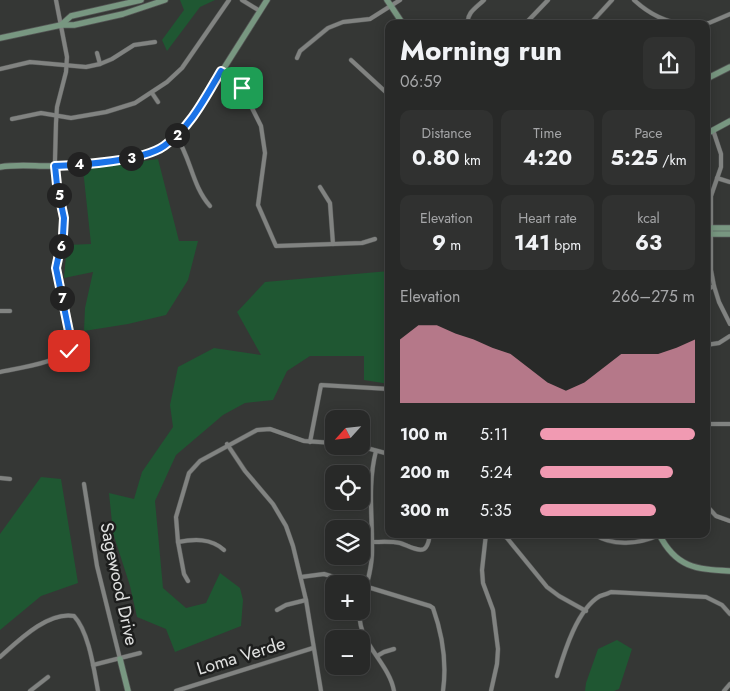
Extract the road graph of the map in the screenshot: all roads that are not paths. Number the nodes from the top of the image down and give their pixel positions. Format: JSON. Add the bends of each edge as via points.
{"nodes":[{"id":1,"x":56,"y":0,"type":"edge"},
{"id":2,"x":141,"y":0,"type":"edge"},
{"id":3,"x":165,"y":0,"type":"edge"},
{"id":4,"x":229,"y":0,"type":"edge"},
{"id":5,"x":242,"y":0,"type":"edge"},
{"id":6,"x":268,"y":0,"type":"edge"},
{"id":7,"x":387,"y":0,"type":"edge"},
{"id":8,"x":400,"y":0,"type":"edge"},
{"id":9,"x":484,"y":0,"type":"edge"},
{"id":10,"x":548,"y":0,"type":"edge"},
{"id":11,"x":612,"y":0,"type":"edge"},
{"id":12,"x":634,"y":0,"type":"edge"},
{"id":13,"x":392,"y":6,"type":"junction"},
{"id":14,"x":260,"y":11,"type":"junction"},
{"id":15,"x":730,"y":14,"type":"edge"},
{"id":16,"x":401,"y":20,"type":"edge"},
{"id":17,"x":467,"y":20,"type":"edge"},
{"id":18,"x":529,"y":20,"type":"edge"},
{"id":19,"x":594,"y":20,"type":"edge"},
{"id":20,"x":659,"y":20,"type":"edge"},
{"id":21,"x":710,"y":22,"type":"edge"},
{"id":22,"x":61,"y":25,"type":"junction"},
{"id":23,"x":0,"y":38,"type":"edge"},
{"id":24,"x":155,"y":42,"type":"dead end"},
{"id":25,"x":97,"y":53,"type":"dead end"},
{"id":26,"x":297,"y":58,"type":"dead end"},
{"id":27,"x":351,"y":60,"type":"dead end"},
{"id":28,"x":100,"y":64,"type":"junction"},
{"id":29,"x":66,"y":66,"type":"junction"},
{"id":30,"x":730,"y":67,"type":"edge"},
{"id":31,"x":0,"y":69,"type":"edge"},
{"id":32,"x":221,"y":71,"type":"junction"},
{"id":33,"x":710,"y":77,"type":"edge"},
{"id":34,"x":385,"y":90,"type":"edge"},
{"id":35,"x":152,"y":93,"type":"junction"},
{"id":36,"x":158,"y":102,"type":"dead end"},
{"id":37,"x":56,"y":116,"type":"junction"},
{"id":38,"x":12,"y":119,"type":"dead end"},
{"id":39,"x":730,"y":122,"type":"edge"},
{"id":40,"x":712,"y":130,"type":"joint"},
{"id":41,"x":176,"y":136,"type":"junction"},
{"id":42,"x":55,"y":166,"type":"junction"},
{"id":43,"x":0,"y":167,"type":"edge"},
{"id":44,"x":717,"y":178,"type":"junction"},
{"id":45,"x":730,"y":182,"type":"edge"},
{"id":46,"x":320,"y":187,"type":"dead end"},
{"id":47,"x":210,"y":206,"type":"dead end"},
{"id":48,"x":710,"y":214,"type":"edge"},
{"id":49,"x":730,"y":228,"type":"edge"},
{"id":50,"x":710,"y":231,"type":"edge"},
{"id":51,"x":710,"y":231,"type":"edge"},
{"id":52,"x":730,"y":234,"type":"edge"},
{"id":53,"x":375,"y":238,"type":"dead end"},
{"id":54,"x":333,"y":244,"type":"junction"},
{"id":55,"x":710,"y":244,"type":"edge"},
{"id":56,"x":714,"y":286,"type":"junction"},
{"id":57,"x":710,"y":288,"type":"edge"},
{"id":58,"x":0,"y":311,"type":"edge"},
{"id":59,"x":10,"y":311,"type":"dead end"},
{"id":60,"x":730,"y":324,"type":"edge"},
{"id":61,"x":730,"y":336,"type":"edge"},
{"id":62,"x":710,"y":344,"type":"edge"},
{"id":63,"x":0,"y":372,"type":"edge"},
{"id":64,"x":385,"y":390,"type":"edge"},
{"id":65,"x":710,"y":424,"type":"edge"},
{"id":66,"x":730,"y":424,"type":"edge"},
{"id":67,"x":310,"y":442,"type":"junction"},
{"id":68,"x":325,"y":443,"type":"edge"},
{"id":69,"x":227,"y":444,"type":"junction"},
{"id":70,"x":370,"y":449,"type":"edge"},
{"id":71,"x":376,"y":451,"type":"junction"},
{"id":72,"x":385,"y":453,"type":"edge"},
{"id":73,"x":0,"y":478,"type":"edge"},
{"id":74,"x":10,"y":479,"type":"dead end"},
{"id":75,"x":84,"y":484,"type":"dead end"},
{"id":76,"x":710,"y":509,"type":"edge"},
{"id":77,"x":730,"y":521,"type":"edge"},
{"id":78,"x":429,"y":538,"type":"edge"},
{"id":79,"x":486,"y":538,"type":"edge"},
{"id":80,"x":507,"y":538,"type":"edge"},
{"id":81,"x":601,"y":538,"type":"edge"},
{"id":82,"x":653,"y":538,"type":"edge"},
{"id":83,"x":661,"y":538,"type":"edge"},
{"id":84,"x":178,"y":542,"type":"junction"},
{"id":85,"x":372,"y":542,"type":"junction"},
{"id":86,"x":224,"y":550,"type":"dead end"},
{"id":87,"x":730,"y":571,"type":"edge"},
{"id":88,"x":327,"y":575,"type":"edge"},
{"id":89,"x":369,"y":575,"type":"edge"},
{"id":90,"x":301,"y":578,"type":"junction"},
{"id":91,"x":188,"y":581,"type":"dead end"},
{"id":92,"x":370,"y":587,"type":"edge"},
{"id":93,"x":306,"y":600,"type":"junction"},
{"id":94,"x":277,"y":610,"type":"dead end"},
{"id":95,"x":586,"y":611,"type":"junction"},
{"id":96,"x":729,"y":611,"type":"edge"},
{"id":97,"x":361,"y":620,"type":"edge"},
{"id":98,"x":314,"y":648,"type":"junction"},
{"id":99,"x":394,"y":649,"type":"dead end"},
{"id":100,"x":140,"y":654,"type":"dead end"},
{"id":101,"x":377,"y":656,"type":"junction"},
{"id":102,"x":0,"y":657,"type":"edge"},
{"id":103,"x":120,"y":659,"type":"junction"},
{"id":104,"x":93,"y":665,"type":"junction"},
{"id":105,"x":558,"y":676,"type":"dead end"},
{"id":106,"x":48,"y":677,"type":"dead end"},
{"id":107,"x":730,"y":684,"type":"edge"},
{"id":108,"x":30,"y":691,"type":"edge"},
{"id":109,"x":98,"y":691,"type":"edge"},
{"id":110,"x":128,"y":691,"type":"edge"},
{"id":111,"x":176,"y":691,"type":"edge"},
{"id":112,"x":321,"y":691,"type":"edge"},
{"id":113,"x":394,"y":691,"type":"edge"},
{"id":114,"x":443,"y":691,"type":"edge"},
{"id":115,"x":491,"y":691,"type":"edge"},
{"id":116,"x":724,"y":691,"type":"edge"}],
"edges":[{"from":1,"to":22,"type":"street"},
{"from":2,"to":22,"type":"street","via":[[72,16]]},
{"from":3,"to":22,"type":"street","via":[[123,14]]},
{"from":4,"to":35,"type":"street","via":[[182,68]]},
{"from":5,"to":14,"type":"street"},
{"from":6,"to":14,"type":"street"},
{"from":7,"to":13,"type":"street"},
{"from":8,"to":13,"type":"street"},
{"from":9,"to":17,"type":"street","via":[[469,14]]},
{"from":10,"to":18,"type":"street"},
{"from":11,"to":19,"type":"street"},
{"from":12,"to":20,"type":"street"},
{"from":13,"to":16,"type":"street"},
{"from":13,"to":26,"type":"street","via":[[370,20],[343,22],[328,28],[300,51]]},
{"from":14,"to":32,"type":"street"},
{"from":15,"to":21,"type":"street"},
{"from":22,"to":23,"type":"street"},
{"from":22,"to":29,"type":"street"},
{"from":24,"to":28,"type":"street","via":[[134,45]]},
{"from":25,"to":28,"type":"street"},
{"from":27,"to":34,"type":"street"},
{"from":28,"to":29,"type":"street"},
{"from":29,"to":31,"type":"street","via":[[30,62]]},
{"from":29,"to":37,"type":"street"},
{"from":30,"to":33,"type":"street"},
{"from":32,"to":41,"type":"street"},
{"from":32,"to":54,"type":"street","via":[[237,81],[262,126],[265,153],[258,205],[276,246]]},
{"from":35,"to":36,"type":"street"},
{"from":35,"to":37,"type":"street","via":[[135,103],[106,112],[71,118]]},
{"from":37,"to":38,"type":"street","via":[[41,113]]},
{"from":37,"to":42,"type":"street"},
{"from":39,"to":40,"type":"street"},
{"from":40,"to":44,"type":"street","via":[[721,154]]},
{"from":41,"to":42,"type":"street","via":[[158,150],[139,157]]},
{"from":41,"to":47,"type":"street","via":[[197,187]]},
{"from":42,"to":43,"type":"street"},
{"from":42,"to":63,"type":"street","via":[[64,218],[56,268],[72,346],[69,351],[48,361]]},
{"from":44,"to":45,"type":"street"},
{"from":44,"to":48,"type":"street"},
{"from":46,"to":54,"type":"street","via":[[330,203]]},
{"from":49,"to":50,"type":"street"},
{"from":51,"to":52,"type":"street"},
{"from":53,"to":54,"type":"street","via":[[362,243]]},
{"from":55,"to":56,"type":"street"},
{"from":56,"to":57,"type":"street"},
{"from":56,"to":60,"type":"street"},
{"from":58,"to":59,"type":"street"},
{"from":61,"to":62,"type":"street"},
{"from":64,"to":67,"type":"street","via":[[321,385]]},
{"from":65,"to":66,"type":"street"},
{"from":67,"to":68,"type":"street"},
{"from":67,"to":69,"type":"street","via":[[270,429],[252,431]]},
{"from":69,"to":84,"type":"street","via":[[200,461],[189,473],[176,517]]},
{"from":69,"to":90,"type":"street","via":[[286,526]]},
{"from":70,"to":71,"type":"street"},
{"from":71,"to":72,"type":"street"},
{"from":71,"to":85,"type":"street","via":[[370,482]]},
{"from":73,"to":74,"type":"street"},
{"from":75,"to":103,"type":"street","name":"Sagewood Drive","via":[[97,566]]},
{"from":76,"to":77,"type":"street","via":[[716,516]]},
{"from":78,"to":85,"type":"street","via":[[428,546],[420,550],[400,543]]},
{"from":79,"to":115,"type":"street","via":[[483,583],[493,610],[498,649]]},
{"from":80,"to":95,"type":"street","via":[[547,586]]},
{"from":81,"to":82,"type":"street","via":[[636,543]]},
{"from":83,"to":87,"type":"street","via":[[682,562],[701,569]]},
{"from":84,"to":86,"type":"street","via":[[200,540]]},
{"from":84,"to":91,"type":"street"},
{"from":85,"to":89,"type":"street"},
{"from":88,"to":90,"type":"street"},
{"from":90,"to":93,"type":"street"},
{"from":92,"to":114,"type":"street","via":[[433,608],[441,632],[445,662]]},
{"from":93,"to":94,"type":"street"},
{"from":93,"to":98,"type":"street"},
{"from":95,"to":96,"type":"street","via":[[600,596],[611,592],[706,597]]},
{"from":95,"to":105,"type":"street","via":[[578,620]]},
{"from":97,"to":101,"type":"street","via":[[362,631]]},
{"from":98,"to":111,"type":"street","name":"Loma Verde"},
{"from":98,"to":112,"type":"street"},
{"from":99,"to":101,"type":"street"},
{"from":100,"to":103,"type":"street"},
{"from":101,"to":113,"type":"street","via":[[389,674]]},
{"from":102,"to":104,"type":"street","via":[[38,627],[68,615],[74,616],[83,632]]},
{"from":103,"to":104,"type":"street"},
{"from":103,"to":110,"type":"street","name":"Sagewood Drive"},
{"from":104,"to":109,"type":"street"},
{"from":106,"to":108,"type":"street"},
{"from":107,"to":116,"type":"street"}]}
